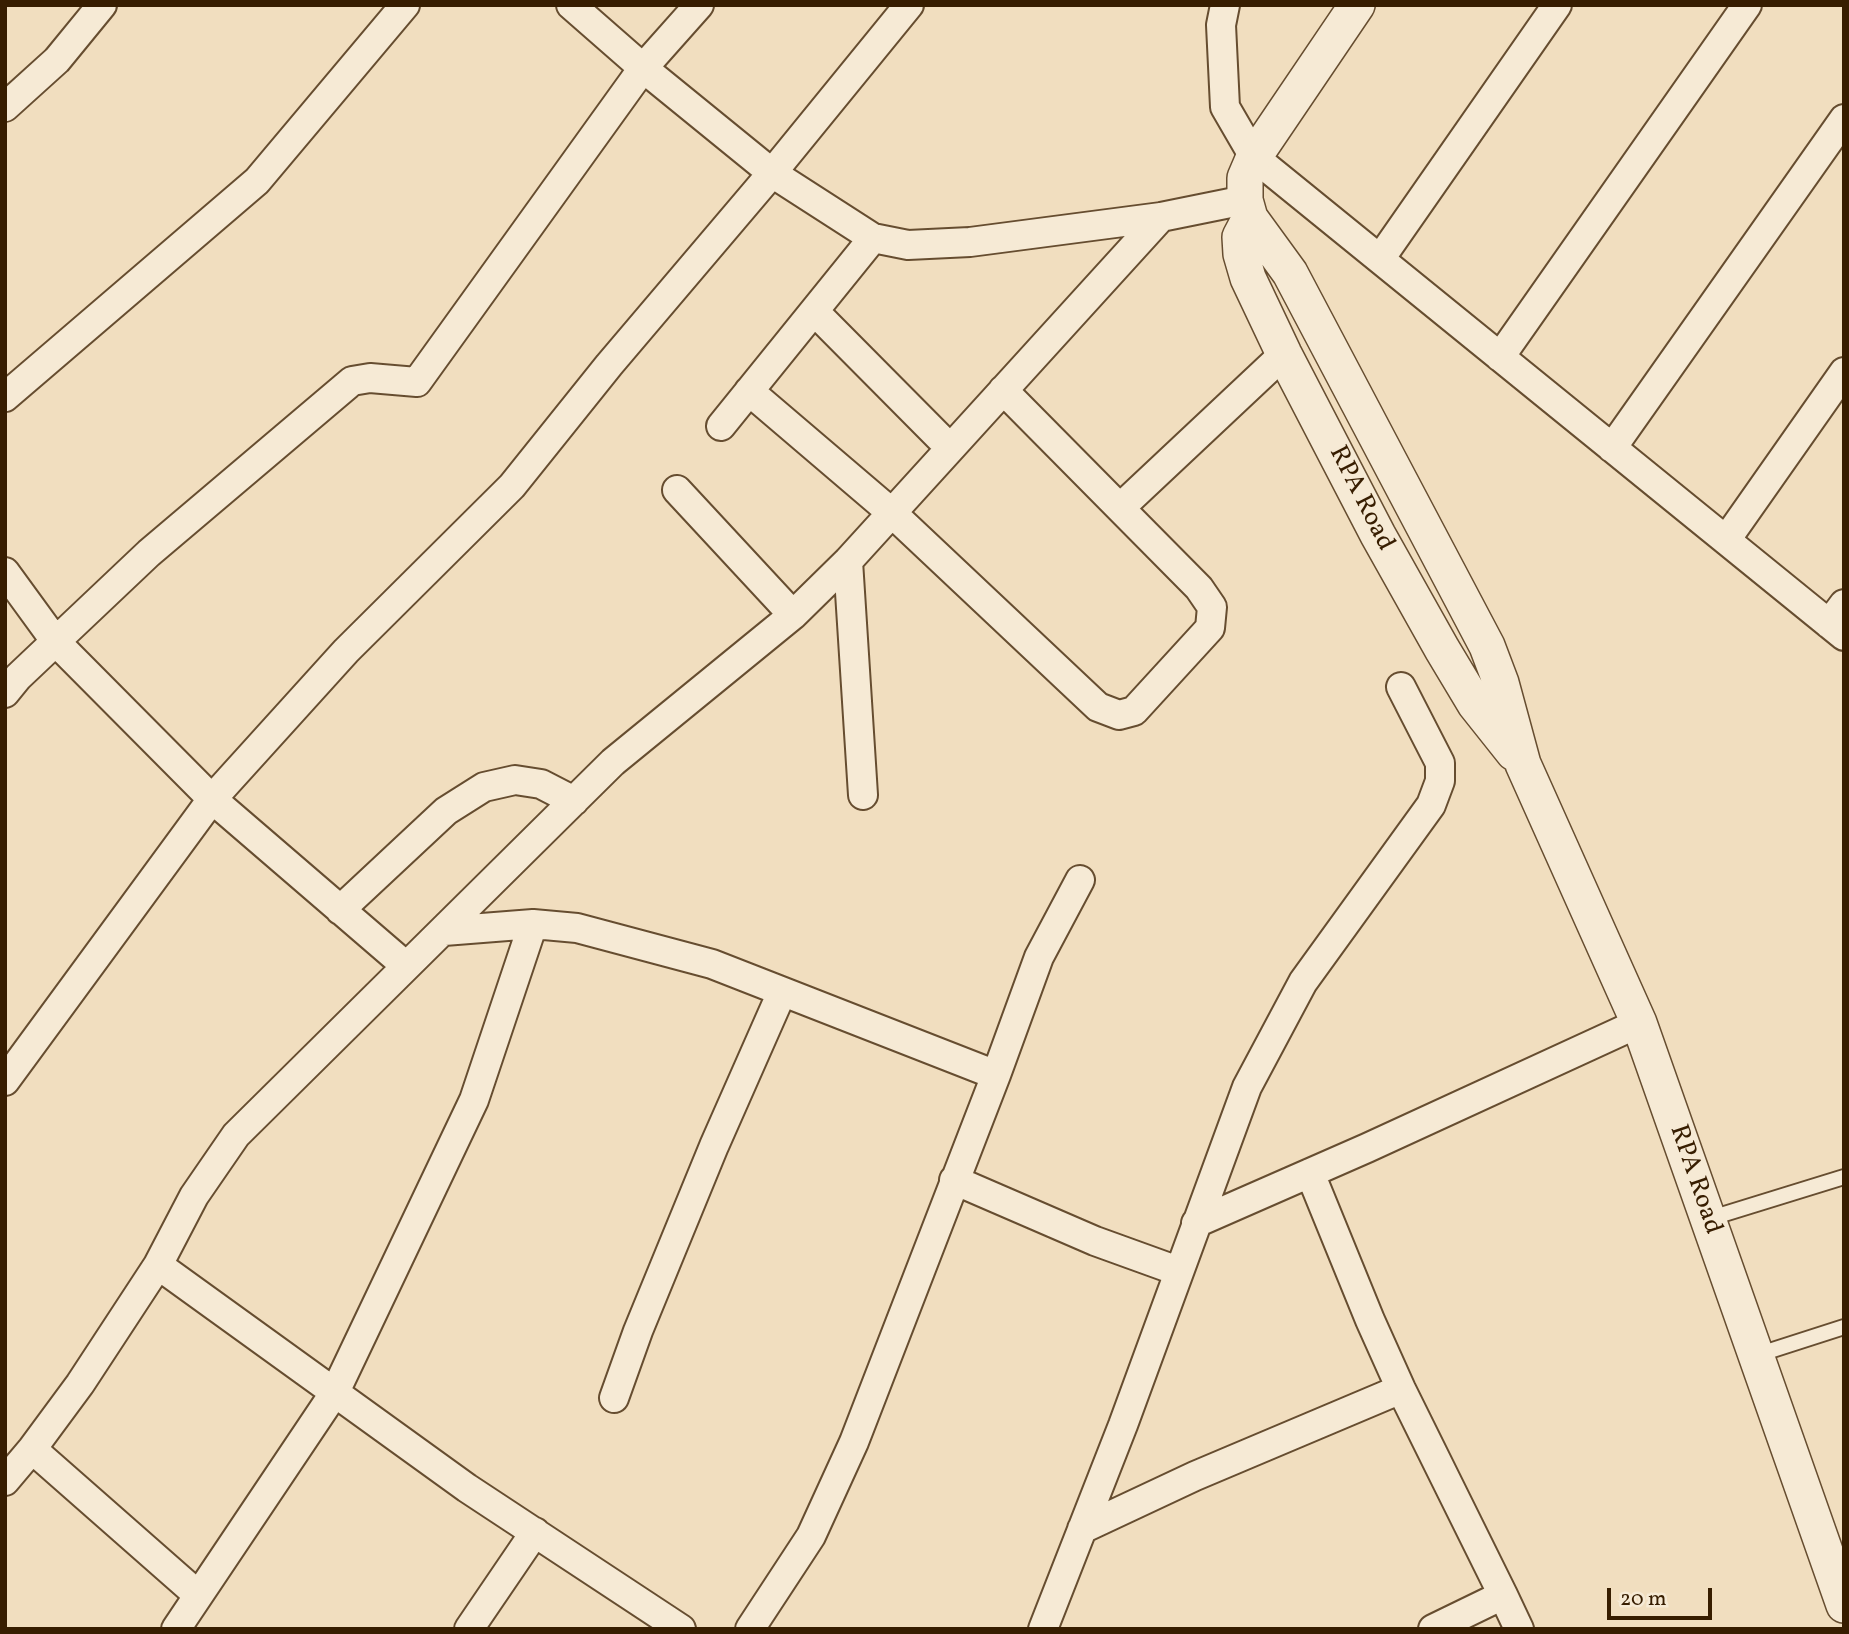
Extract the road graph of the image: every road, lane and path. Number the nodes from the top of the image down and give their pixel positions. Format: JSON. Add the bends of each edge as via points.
{"nodes":[{"id":1,"x":102,"y":5,"type":"edge"},
{"id":2,"x":405,"y":5,"type":"edge"},
{"id":3,"x":571,"y":5,"type":"edge"},
{"id":4,"x":699,"y":5,"type":"edge"},
{"id":5,"x":909,"y":5,"type":"edge"},
{"id":6,"x":1225,"y":5,"type":"edge"},
{"id":7,"x":1357,"y":5,"type":"edge"},
{"id":8,"x":1557,"y":5,"type":"edge"},
{"id":9,"x":1746,"y":5,"type":"edge"},
{"id":10,"x":643,"y":68,"type":"junction"},
{"id":11,"x":5,"y":107,"type":"edge"},
{"id":12,"x":1844,"y":120,"type":"edge"},
{"id":13,"x":1254,"y":157,"type":"junction"},
{"id":14,"x":772,"y":173,"type":"junction"},
{"id":15,"x":1247,"y":209,"type":"junction"},
{"id":16,"x":1161,"y":217,"type":"junction"},
{"id":17,"x":873,"y":238,"type":"junction"},
{"id":18,"x":1380,"y":260,"type":"junction"},
{"id":19,"x":814,"y":311,"type":"junction"},
{"id":20,"x":1284,"y":354,"type":"junction"},
{"id":21,"x":1500,"y":357,"type":"junction"},
{"id":22,"x":1844,"y":372,"type":"edge"},
{"id":23,"x":1003,"y":390,"type":"junction"},
{"id":24,"x":749,"y":391,"type":"junction"},
{"id":25,"x":5,"y":397,"type":"edge"},
{"id":26,"x":721,"y":426,"type":"dead end"},
{"id":27,"x":950,"y":448,"type":"junction"},
{"id":28,"x":1612,"y":448,"type":"junction"},
{"id":29,"x":677,"y":490,"type":"dead end"},
{"id":30,"x":1120,"y":508,"type":"junction"},
{"id":31,"x":892,"y":513,"type":"junction"},
{"id":32,"x":1726,"y":540,"type":"junction"},
{"id":33,"x":848,"y":561,"type":"junction"},
{"id":34,"x":5,"y":572,"type":"edge"},
{"id":35,"x":793,"y":615,"type":"junction"},
{"id":36,"x":1839,"y":622,"type":"edge"},
{"id":37,"x":56,"y":642,"type":"junction"},
{"id":38,"x":1401,"y":687,"type":"dead end"},
{"id":39,"x":5,"y":693,"type":"edge"},
{"id":40,"x":1522,"y":764,"type":"junction"},
{"id":41,"x":863,"y":795,"type":"dead end"},
{"id":42,"x":212,"y":799,"type":"junction"},
{"id":43,"x":573,"y":801,"type":"junction"},
{"id":44,"x":1080,"y":880,"type":"dead end"},
{"id":45,"x":341,"y":910,"type":"junction"},
{"id":46,"x":533,"y":924,"type":"junction"},
{"id":47,"x":444,"y":932,"type":"junction"},
{"id":48,"x":406,"y":966,"type":"junction"},
{"id":49,"x":782,"y":992,"type":"junction"},
{"id":50,"x":1639,"y":1023,"type":"junction"},
{"id":51,"x":996,"y":1075,"type":"junction"},
{"id":52,"x":5,"y":1081,"type":"edge"},
{"id":53,"x":1310,"y":1173,"type":"junction"},
{"id":54,"x":1844,"y":1177,"type":"edge"},
{"id":55,"x":954,"y":1180,"type":"junction"},
{"id":56,"x":1708,"y":1219,"type":"junction"},
{"id":57,"x":1196,"y":1223,"type":"junction"},
{"id":58,"x":158,"y":1265,"type":"junction"},
{"id":59,"x":1178,"y":1271,"type":"junction"},
{"id":60,"x":1844,"y":1327,"type":"edge"},
{"id":61,"x":1756,"y":1355,"type":"junction"},
{"id":62,"x":1401,"y":1389,"type":"junction"},
{"id":63,"x":335,"y":1391,"type":"junction"},
{"id":64,"x":614,"y":1398,"type":"dead end"},
{"id":65,"x":33,"y":1449,"type":"junction"},
{"id":66,"x":5,"y":1481,"type":"edge"},
{"id":67,"x":1082,"y":1529,"type":"junction"},
{"id":68,"x":535,"y":1532,"type":"junction"},
{"id":69,"x":198,"y":1595,"type":"junction"},
{"id":70,"x":1503,"y":1595,"type":"junction"},
{"id":71,"x":1844,"y":1605,"type":"edge"},
{"id":72,"x":176,"y":1629,"type":"edge"},
{"id":73,"x":469,"y":1629,"type":"edge"},
{"id":74,"x":681,"y":1629,"type":"edge"},
{"id":75,"x":750,"y":1629,"type":"edge"},
{"id":76,"x":1043,"y":1629,"type":"edge"},
{"id":77,"x":1433,"y":1629,"type":"edge"},
{"id":78,"x":1519,"y":1629,"type":"edge"}],
"edges":[{"from":1,"to":11,"type":"street","via":[[57,60]]},
{"from":2,"to":25,"type":"street","via":[[257,181]]},
{"from":3,"to":10,"type":"street"},
{"from":4,"to":10,"type":"street"},
{"from":5,"to":14,"type":"street"},
{"from":6,"to":13,"type":"street","via":[[1221,25],[1225,107]]},
{"from":7,"to":13,"type":"street","name":"RPA Road"},
{"from":8,"to":18,"type":"street"},
{"from":9,"to":21,"type":"street"},
{"from":10,"to":14,"type":"street"},
{"from":10,"to":37,"type":"street","via":[[417,382],[370,377],[352,380],[149,553]]},
{"from":12,"to":28,"type":"street"},
{"from":13,"to":15,"type":"street","name":"RPA Road","via":[[1245,178]]},
{"from":13,"to":18,"type":"street"},
{"from":14,"to":17,"type":"street"},
{"from":14,"to":42,"type":"street","via":[[512,486],[346,651]]},
{"from":15,"to":16,"type":"street"},
{"from":15,"to":20,"type":"street","name":"RPA Road","via":[[1241,254]]},
{"from":15,"to":40,"type":"street","name":"RPA Road","via":[[1290,273],[1488,646]]},
{"from":16,"to":17,"type":"street","via":[[970,242],[908,245]]},
{"from":16,"to":23,"type":"street"},
{"from":17,"to":19,"type":"street"},
{"from":18,"to":21,"type":"street"},
{"from":19,"to":24,"type":"street"},
{"from":19,"to":27,"type":"street"},
{"from":20,"to":30,"type":"street"},
{"from":20,"to":40,"type":"street","name":"RPA Road","via":[[1442,649],[1475,704]]},
{"from":21,"to":28,"type":"street"},
{"from":22,"to":32,"type":"street"},
{"from":23,"to":27,"type":"street"},
{"from":23,"to":30,"type":"street"},
{"from":24,"to":26,"type":"street"},
{"from":24,"to":31,"type":"street"},
{"from":27,"to":31,"type":"street"},
{"from":28,"to":32,"type":"street"},
{"from":29,"to":35,"type":"street"},
{"from":30,"to":31,"type":"street","via":[[1212,607],[1210,628],[1134,711],[1119,715],[1098,707]]},
{"from":31,"to":33,"type":"street"},
{"from":32,"to":36,"type":"street"},
{"from":33,"to":35,"type":"street"},
{"from":33,"to":41,"type":"street"},
{"from":34,"to":37,"type":"street"},
{"from":35,"to":43,"type":"street","via":[[613,762]]},
{"from":37,"to":39,"type":"street"},
{"from":37,"to":42,"type":"street"},
{"from":38,"to":57,"type":"street","via":[[1440,763],[1440,781],[1431,805],[1303,982],[1247,1087]]},
{"from":40,"to":50,"type":"street","name":"RPA Road"},
{"from":42,"to":45,"type":"street"},
{"from":42,"to":52,"type":"street"},
{"from":43,"to":45,"type":"street","via":[[541,784],[515,780],[484,787],[446,811]]},
{"from":43,"to":47,"type":"street"},
{"from":44,"to":51,"type":"street","via":[[1039,957]]},
{"from":45,"to":48,"type":"street"},
{"from":46,"to":47,"type":"street"},
{"from":46,"to":49,"type":"street","via":[[577,928],[712,964]]},
{"from":46,"to":63,"type":"street","via":[[474,1100]]},
{"from":47,"to":48,"type":"street"},
{"from":48,"to":58,"type":"street","via":[[236,1135],[194,1196]]},
{"from":49,"to":51,"type":"street"},
{"from":49,"to":64,"type":"street","via":[[714,1146]]},
{"from":50,"to":53,"type":"street"},
{"from":50,"to":56,"type":"street","name":"RPA Road"},
{"from":51,"to":55,"type":"street"},
{"from":53,"to":57,"type":"street"},
{"from":53,"to":62,"type":"street"},
{"from":54,"to":56,"type":"lane"},
{"from":55,"to":59,"type":"street"},
{"from":55,"to":75,"type":"street","via":[[854,1442],[811,1536]]},
{"from":56,"to":61,"type":"street","name":"RPA Road"},
{"from":57,"to":59,"type":"street"},
{"from":58,"to":63,"type":"street"},
{"from":58,"to":65,"type":"street"},
{"from":59,"to":67,"type":"street"},
{"from":60,"to":61,"type":"lane"},
{"from":61,"to":71,"type":"street","name":"RPA Road"},
{"from":62,"to":67,"type":"street"},
{"from":62,"to":70,"type":"street"},
{"from":63,"to":68,"type":"street","via":[[467,1489]]},
{"from":63,"to":69,"type":"street"},
{"from":65,"to":66,"type":"street"},
{"from":65,"to":69,"type":"street"},
{"from":67,"to":76,"type":"street"},
{"from":68,"to":73,"type":"street"},
{"from":68,"to":74,"type":"street"},
{"from":69,"to":72,"type":"street"},
{"from":70,"to":77,"type":"street"},
{"from":70,"to":78,"type":"street"}]}
